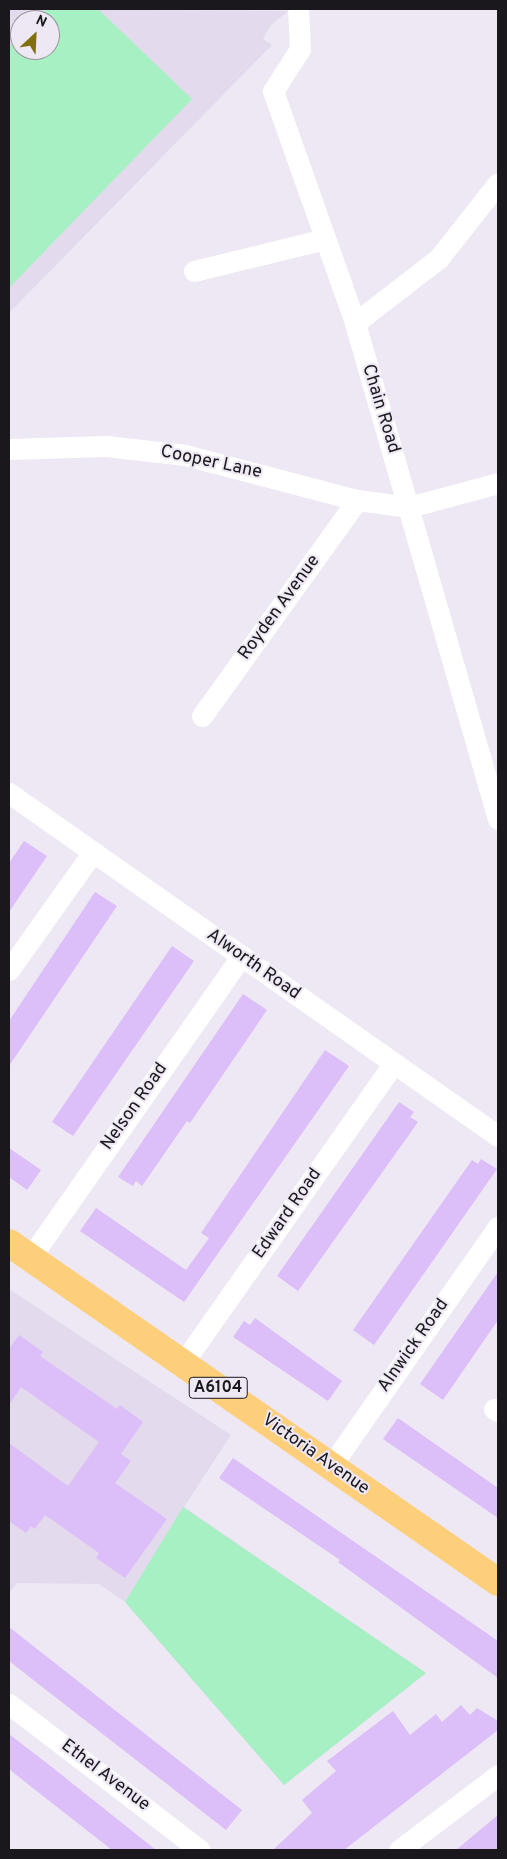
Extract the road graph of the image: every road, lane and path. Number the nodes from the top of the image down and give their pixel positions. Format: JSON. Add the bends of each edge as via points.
{"nodes":[{"id":1,"x":298,"y":9,"type":"edge"},
{"id":2,"x":498,"y":183,"type":"edge"},
{"id":3,"x":325,"y":239,"type":"junction"},
{"id":4,"x":194,"y":271,"type":"dead end"},
{"id":5,"x":355,"y":323,"type":"junction"},
{"id":6,"x":9,"y":449,"type":"edge"},
{"id":7,"x":498,"y":483,"type":"edge"},
{"id":8,"x":357,"y":500,"type":"junction"},
{"id":9,"x":409,"y":507,"type":"junction"},
{"id":10,"x":202,"y":716,"type":"dead end"},
{"id":11,"x":9,"y":793,"type":"edge"},
{"id":12,"x":498,"y":819,"type":"edge"},
{"id":13,"x":93,"y":852,"type":"junction"},
{"id":14,"x":241,"y":957,"type":"junction"},
{"id":15,"x":9,"y":970,"type":"edge"},
{"id":16,"x":393,"y":1064,"type":"junction"},
{"id":17,"x":498,"y":1136,"type":"edge"},
{"id":18,"x":498,"y":1227,"type":"edge"},
{"id":19,"x":19,"y":1251,"type":"edge"},
{"id":20,"x":182,"y":1363,"type":"junction"},
{"id":21,"x":331,"y":1466,"type":"junction"},
{"id":22,"x":498,"y":1582,"type":"edge"},
{"id":23,"x":9,"y":1704,"type":"edge"},
{"id":24,"x":498,"y":1776,"type":"edge"},
{"id":25,"x":200,"y":1850,"type":"edge"},
{"id":26,"x":399,"y":1850,"type":"edge"}],
"edges":[{"from":1,"to":3,"type":"street","name":"Chain Road","via":[[300,50],[272,91]]},
{"from":2,"to":5,"type":"street","via":[[439,258]]},
{"from":3,"to":4,"type":"street"},
{"from":3,"to":5,"type":"street","name":"Chain Road"},
{"from":5,"to":9,"type":"street","name":"Chain Road"},
{"from":6,"to":8,"type":"street","name":"Cooper Lane","via":[[106,446],[185,455]]},
{"from":7,"to":9,"type":"street"},
{"from":8,"to":9,"type":"street","name":"Cooper Lane"},
{"from":8,"to":10,"type":"street","name":"Royden Avenue"},
{"from":9,"to":12,"type":"street","name":"Chain Road"},
{"from":11,"to":13,"type":"street","name":"Alworth Road"},
{"from":13,"to":14,"type":"street","name":"Alworth Road"},
{"from":13,"to":15,"type":"street"},
{"from":14,"to":16,"type":"street","name":"Alworth Road"},
{"from":14,"to":19,"type":"street","name":"Nelson Road"},
{"from":16,"to":17,"type":"street","name":"Alworth Road"},
{"from":16,"to":20,"type":"street","name":"Edward Road"},
{"from":18,"to":21,"type":"street","name":"Alnwick Road"},
{"from":19,"to":20,"type":"main road","name":"Victoria Avenue","number":"A6104"},
{"from":20,"to":21,"type":"main road","name":"Victoria Avenue","number":"A6104"},
{"from":21,"to":22,"type":"main road","name":"Victoria Avenue","number":"A6104"},
{"from":23,"to":25,"type":"street","name":"Ethel Avenue"},
{"from":24,"to":26,"type":"street"}]}
